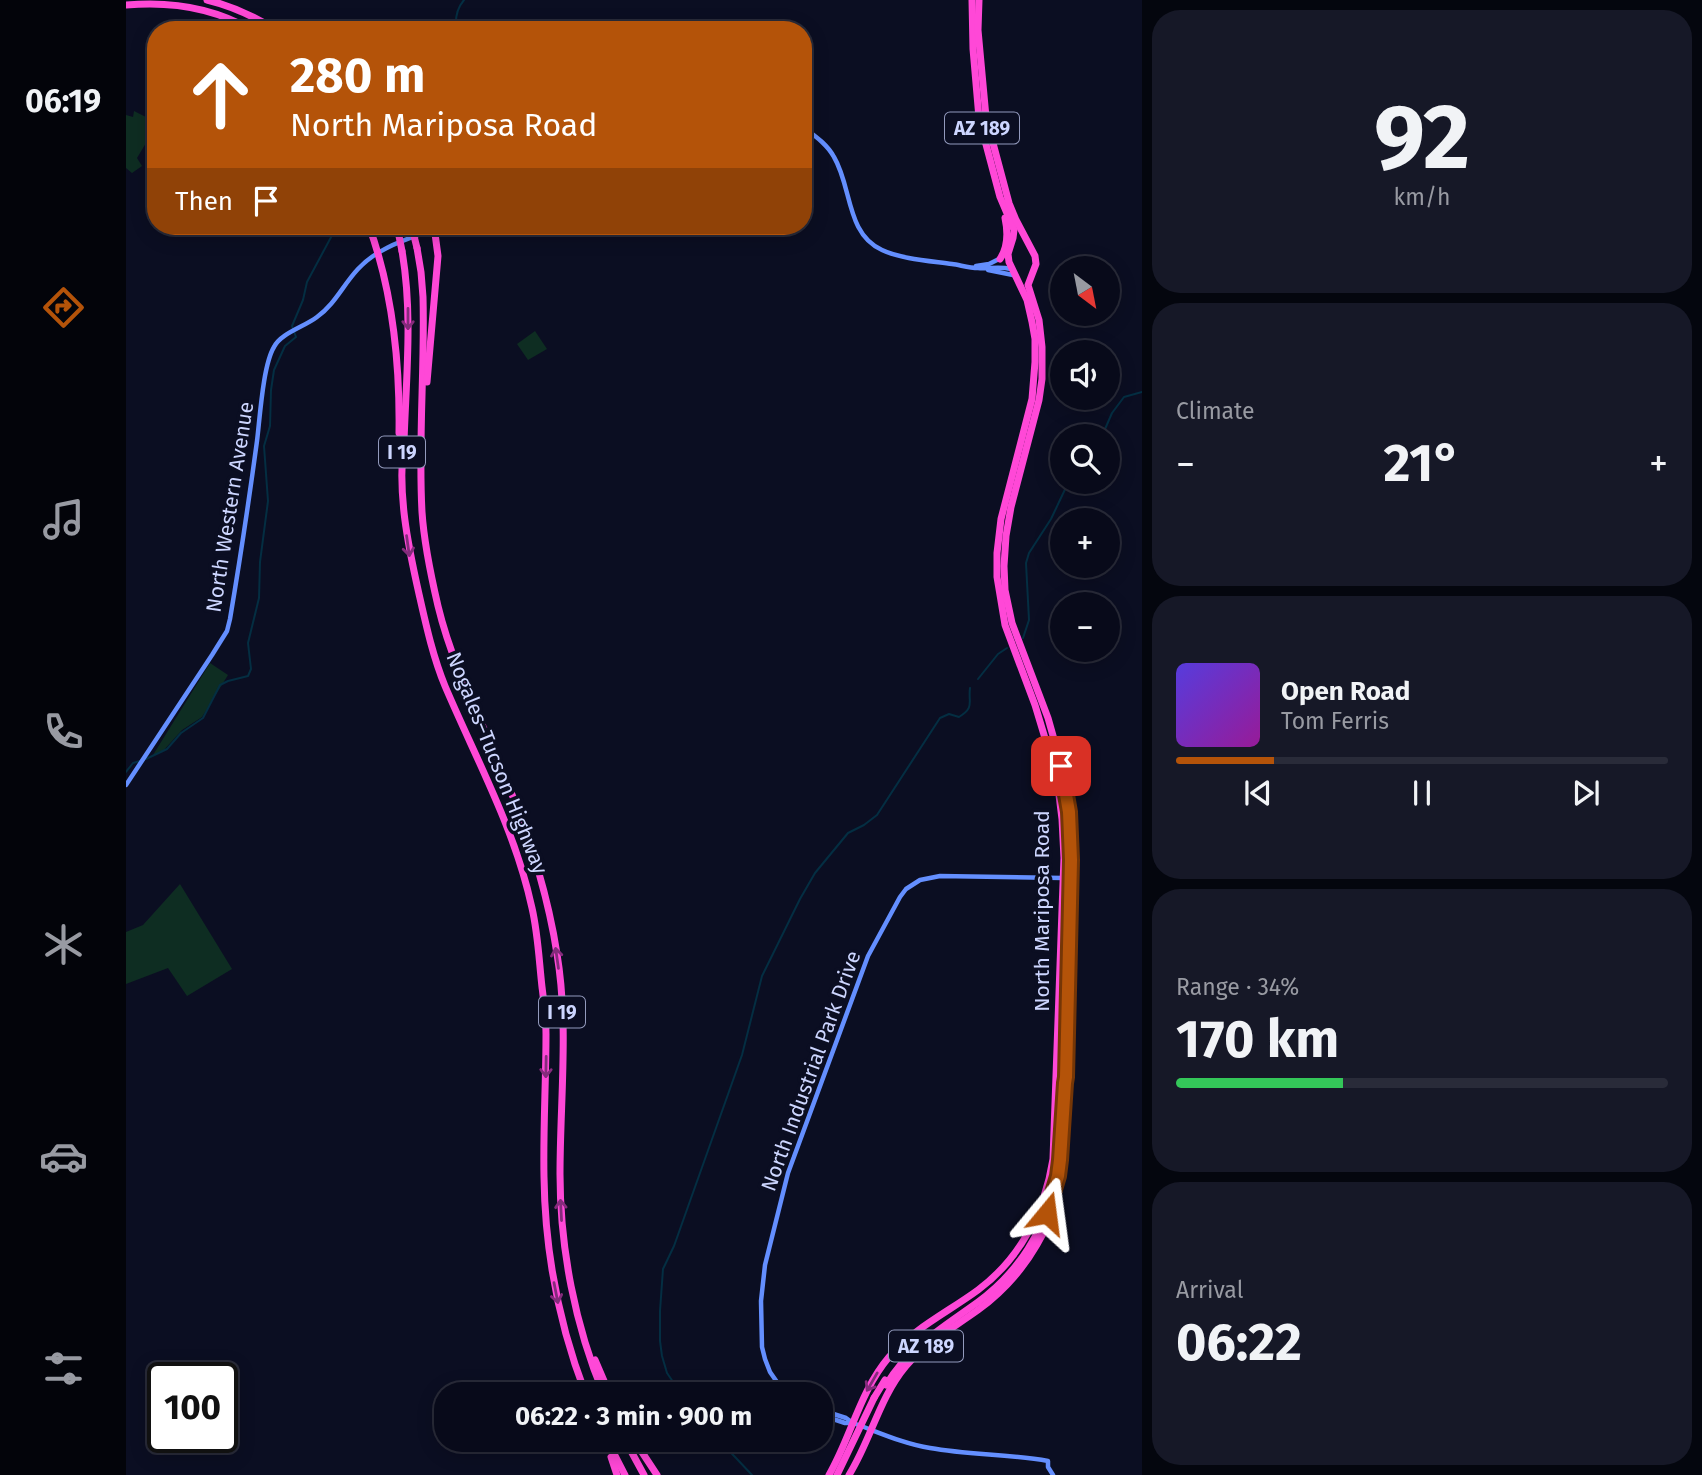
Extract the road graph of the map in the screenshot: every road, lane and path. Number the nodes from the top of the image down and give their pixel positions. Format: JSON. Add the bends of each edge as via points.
{"nodes":[{"id":1,"x":206,"y":0,"type":"edge"},
{"id":2,"x":972,"y":0,"type":"edge"},
{"id":3,"x":979,"y":0,"type":"edge"},
{"id":4,"x":126,"y":5,"type":"edge"},
{"id":5,"x":235,"y":21,"type":"edge"},
{"id":6,"x":259,"y":21,"type":"edge"},
{"id":7,"x":812,"y":134,"type":"edge"},
{"id":8,"x":1000,"y":197,"type":"junction"},
{"id":9,"x":372,"y":235,"type":"edge"},
{"id":10,"x":399,"y":235,"type":"edge"},
{"id":11,"x":413,"y":235,"type":"edge"},
{"id":12,"x":417,"y":235,"type":"edge"},
{"id":13,"x":437,"y":235,"type":"edge"},
{"id":14,"x":1032,"y":247,"type":"junction"},
{"id":15,"x":1009,"y":251,"type":"junction"},
{"id":16,"x":377,"y":253,"type":"junction"},
{"id":17,"x":1000,"y":258,"type":"junction"},
{"id":18,"x":965,"y":266,"type":"junction"},
{"id":19,"x":1033,"y":270,"type":"junction"},
{"id":20,"x":1014,"y":272,"type":"junction"},
{"id":21,"x":1035,"y":352,"type":"junction"},
{"id":22,"x":1042,"y":360,"type":"junction"},
{"id":23,"x":1032,"y":401,"type":"junction"},
{"id":24,"x":1037,"y":410,"type":"junction"},
{"id":25,"x":422,"y":439,"type":"junction"},
{"id":26,"x":402,"y":454,"type":"junction"},
{"id":27,"x":1016,"y":460,"type":"junction"},
{"id":28,"x":1021,"y":468,"type":"junction"},
{"id":29,"x":1009,"y":626,"type":"junction"},
{"id":30,"x":1020,"y":658,"type":"junction"},
{"id":31,"x":126,"y":785,"type":"edge"},
{"id":32,"x":1065,"y":818,"type":"junction"},
{"id":33,"x":1063,"y":878,"type":"junction"},
{"id":34,"x":1069,"y":940,"type":"junction"},
{"id":35,"x":1066,"y":1077,"type":"junction"},
{"id":36,"x":1036,"y":1219,"type":"junction"},
{"id":37,"x":565,"y":1250,"type":"junction"},
{"id":38,"x":582,"y":1382,"type":"edge"},
{"id":39,"x":599,"y":1382,"type":"edge"},
{"id":40,"x":605,"y":1382,"type":"edge"},
{"id":41,"x":778,"y":1382,"type":"edge"},
{"id":42,"x":876,"y":1399,"type":"junction"},
{"id":43,"x":833,"y":1415,"type":"edge"},
{"id":44,"x":855,"y":1424,"type":"junction"},
{"id":45,"x":871,"y":1429,"type":"junction"},
{"id":46,"x":610,"y":1452,"type":"edge"},
{"id":47,"x":613,"y":1452,"type":"edge"},
{"id":48,"x":632,"y":1452,"type":"edge"},
{"id":49,"x":642,"y":1452,"type":"edge"},
{"id":50,"x":617,"y":1475,"type":"edge"},
{"id":51,"x":625,"y":1475,"type":"edge"},
{"id":52,"x":644,"y":1475,"type":"edge"},
{"id":53,"x":657,"y":1475,"type":"edge"},
{"id":54,"x":829,"y":1475,"type":"edge"},
{"id":55,"x":839,"y":1475,"type":"edge"},
{"id":56,"x":849,"y":1475,"type":"edge"},
{"id":57,"x":1053,"y":1475,"type":"edge"}],
"edges":[{"from":1,"to":6,"type":"highway"},
{"from":2,"to":8,"type":"highway","name":"North Mariposa Road","number":"AZ 189","via":[[979,118]]},
{"from":3,"to":14,"type":"highway","name":"North Mariposa Road","number":"AZ 189","via":[[986,117],[1009,203]]},
{"from":4,"to":5,"type":"highway","via":[[170,4]]},
{"from":7,"to":18,"type":"street","via":[[836,160],[855,221],[868,240],[885,252]]},
{"from":8,"to":15,"type":"highway","name":"North Mariposa Road","number":"AZ 189","via":[[1014,230]]},
{"from":8,"to":17,"type":"highway","via":[[1007,232]]},
{"from":9,"to":16,"type":"highway"},
{"from":10,"to":26,"type":"highway","name":"Nogales–Tucson Highway","number":"I 19","one_way":true,"bridge":true,"via":[[408,319]]},
{"from":11,"to":25,"type":"highway","name":"Nogales–Tucson Highway","number":"I 19","bridge":true,"via":[[424,324]]},
{"from":12,"to":16,"type":"street","name":"North Western Avenue"},
{"from":13,"to":25,"type":"highway"},
{"from":14,"to":15,"type":"highway","via":[[1020,244]]},
{"from":14,"to":19,"type":"highway","name":"North Mariposa Road","number":"AZ 189"},
{"from":15,"to":17,"type":"street"},
{"from":15,"to":20,"type":"highway","name":"North Mariposa Road","number":"AZ 189"},
{"from":16,"to":26,"type":"highway","via":[[397,348]]},
{"from":16,"to":31,"type":"street","name":"North Western Avenue","via":[[358,269],[329,308],[279,339],[272,349],[227,631]]},
{"from":17,"to":18,"type":"street"},
{"from":18,"to":20,"type":"street"},
{"from":19,"to":20,"type":"highway"},
{"from":19,"to":22,"type":"highway","name":"North Mariposa Road","number":"AZ 189","via":[[1028,285],[1039,320]]},
{"from":20,"to":21,"type":"highway","name":"North Mariposa Road","number":"AZ 189","via":[[1031,315]]},
{"from":21,"to":22,"type":"highway"},
{"from":21,"to":23,"type":"highway","name":"North Mariposa Road","number":"AZ 189"},
{"from":22,"to":24,"type":"highway","name":"North Mariposa Road","number":"AZ 189"},
{"from":23,"to":24,"type":"highway"},
{"from":23,"to":27,"type":"highway","name":"North Mariposa Road","number":"AZ 189"},
{"from":24,"to":28,"type":"highway","name":"North Mariposa Road","number":"AZ 189"},
{"from":37,"to":25,"type":"highway","name":"Nogales–Tucson Highway","number":"I 19","one_way":true,"via":[[560,1173],[561,987],[554,936],[525,826],[461,676],[439,608],[422,514]]},
{"from":26,"to":38,"type":"highway","name":"Nogales–Tucson Highway","number":"I 19","one_way":true,"via":[[408,546],[436,660],[499,804],[537,930],[545,1003],[544,1176],[549,1255],[567,1340]]},
{"from":27,"to":28,"type":"highway"},
{"from":27,"to":29,"type":"highway","name":"North Mariposa Road","number":"AZ 189","via":[[997,552],[998,588]]},
{"from":28,"to":29,"type":"highway","name":"North Mariposa Road","number":"AZ 189","via":[[1004,551]]},
{"from":29,"to":30,"type":"highway","name":"North Mariposa Road","number":"AZ 189"},
{"from":29,"to":30,"type":"highway","name":"North Mariposa Road","number":"AZ 189","via":[[1011,643]]},
{"from":30,"to":32,"type":"highway","name":"North Mariposa Road","number":"AZ 189"},
{"from":30,"to":32,"type":"highway","name":"North Mariposa Road","number":"AZ 189","via":[[1047,716],[1061,766]]},
{"from":32,"to":33,"type":"highway","via":[[1067,870]]},
{"from":32,"to":34,"type":"highway","name":"North Mariposa Road","number":"AZ 189","via":[[1071,860]]},
{"from":33,"to":34,"type":"highway"},
{"from":33,"to":36,"type":"highway","name":"North Mariposa Road","number":"AZ 189","via":[[1054,1149]]},
{"from":33,"to":41,"type":"street","name":"North Industrial Park Drive","via":[[940,876],[920,880],[900,897],[859,977],[788,1173],[775,1224],[761,1291],[762,1347],[766,1364]]},
{"from":34,"to":35,"type":"highway","name":"North Mariposa Road","number":"AZ 189"},
{"from":35,"to":42,"type":"highway","via":[[1058,1176],[1035,1237],[988,1295],[904,1360]]},
{"from":35,"to":45,"type":"highway","name":"North Mariposa Road","number":"AZ 189","via":[[1063,1175],[1052,1216],[1037,1246],[984,1306],[916,1355],[891,1387]]},
{"from":36,"to":42,"type":"highway","via":[[1003,1273],[915,1343],[890,1371]]},
{"from":36,"to":44,"type":"highway","number":"AZ 189","one_way":true,"via":[[1000,1270],[912,1334],[887,1360],[867,1390]]},
{"from":37,"to":39,"type":"highway","name":"Nogales–Tucson Highway","number":"I 19","via":[[580,1324]]},
{"from":37,"to":40,"type":"highway","via":[[576,1300]]},
{"from":42,"to":55,"type":"highway","bridge":true},
{"from":43,"to":44,"type":"street"},
{"from":44,"to":45,"type":"street"},
{"from":44,"to":54,"type":"highway","number":"AZ 189"},
{"from":44,"to":55,"type":"highway","via":[[859,1434]]},
{"from":45,"to":56,"type":"highway","number":"AZ 189"},
{"from":45,"to":57,"type":"street","via":[[927,1448],[1048,1461]]},
{"from":46,"to":50,"type":"highway"},
{"from":47,"to":51,"type":"highway"},
{"from":48,"to":52,"type":"highway"},
{"from":49,"to":53,"type":"highway"}]}
